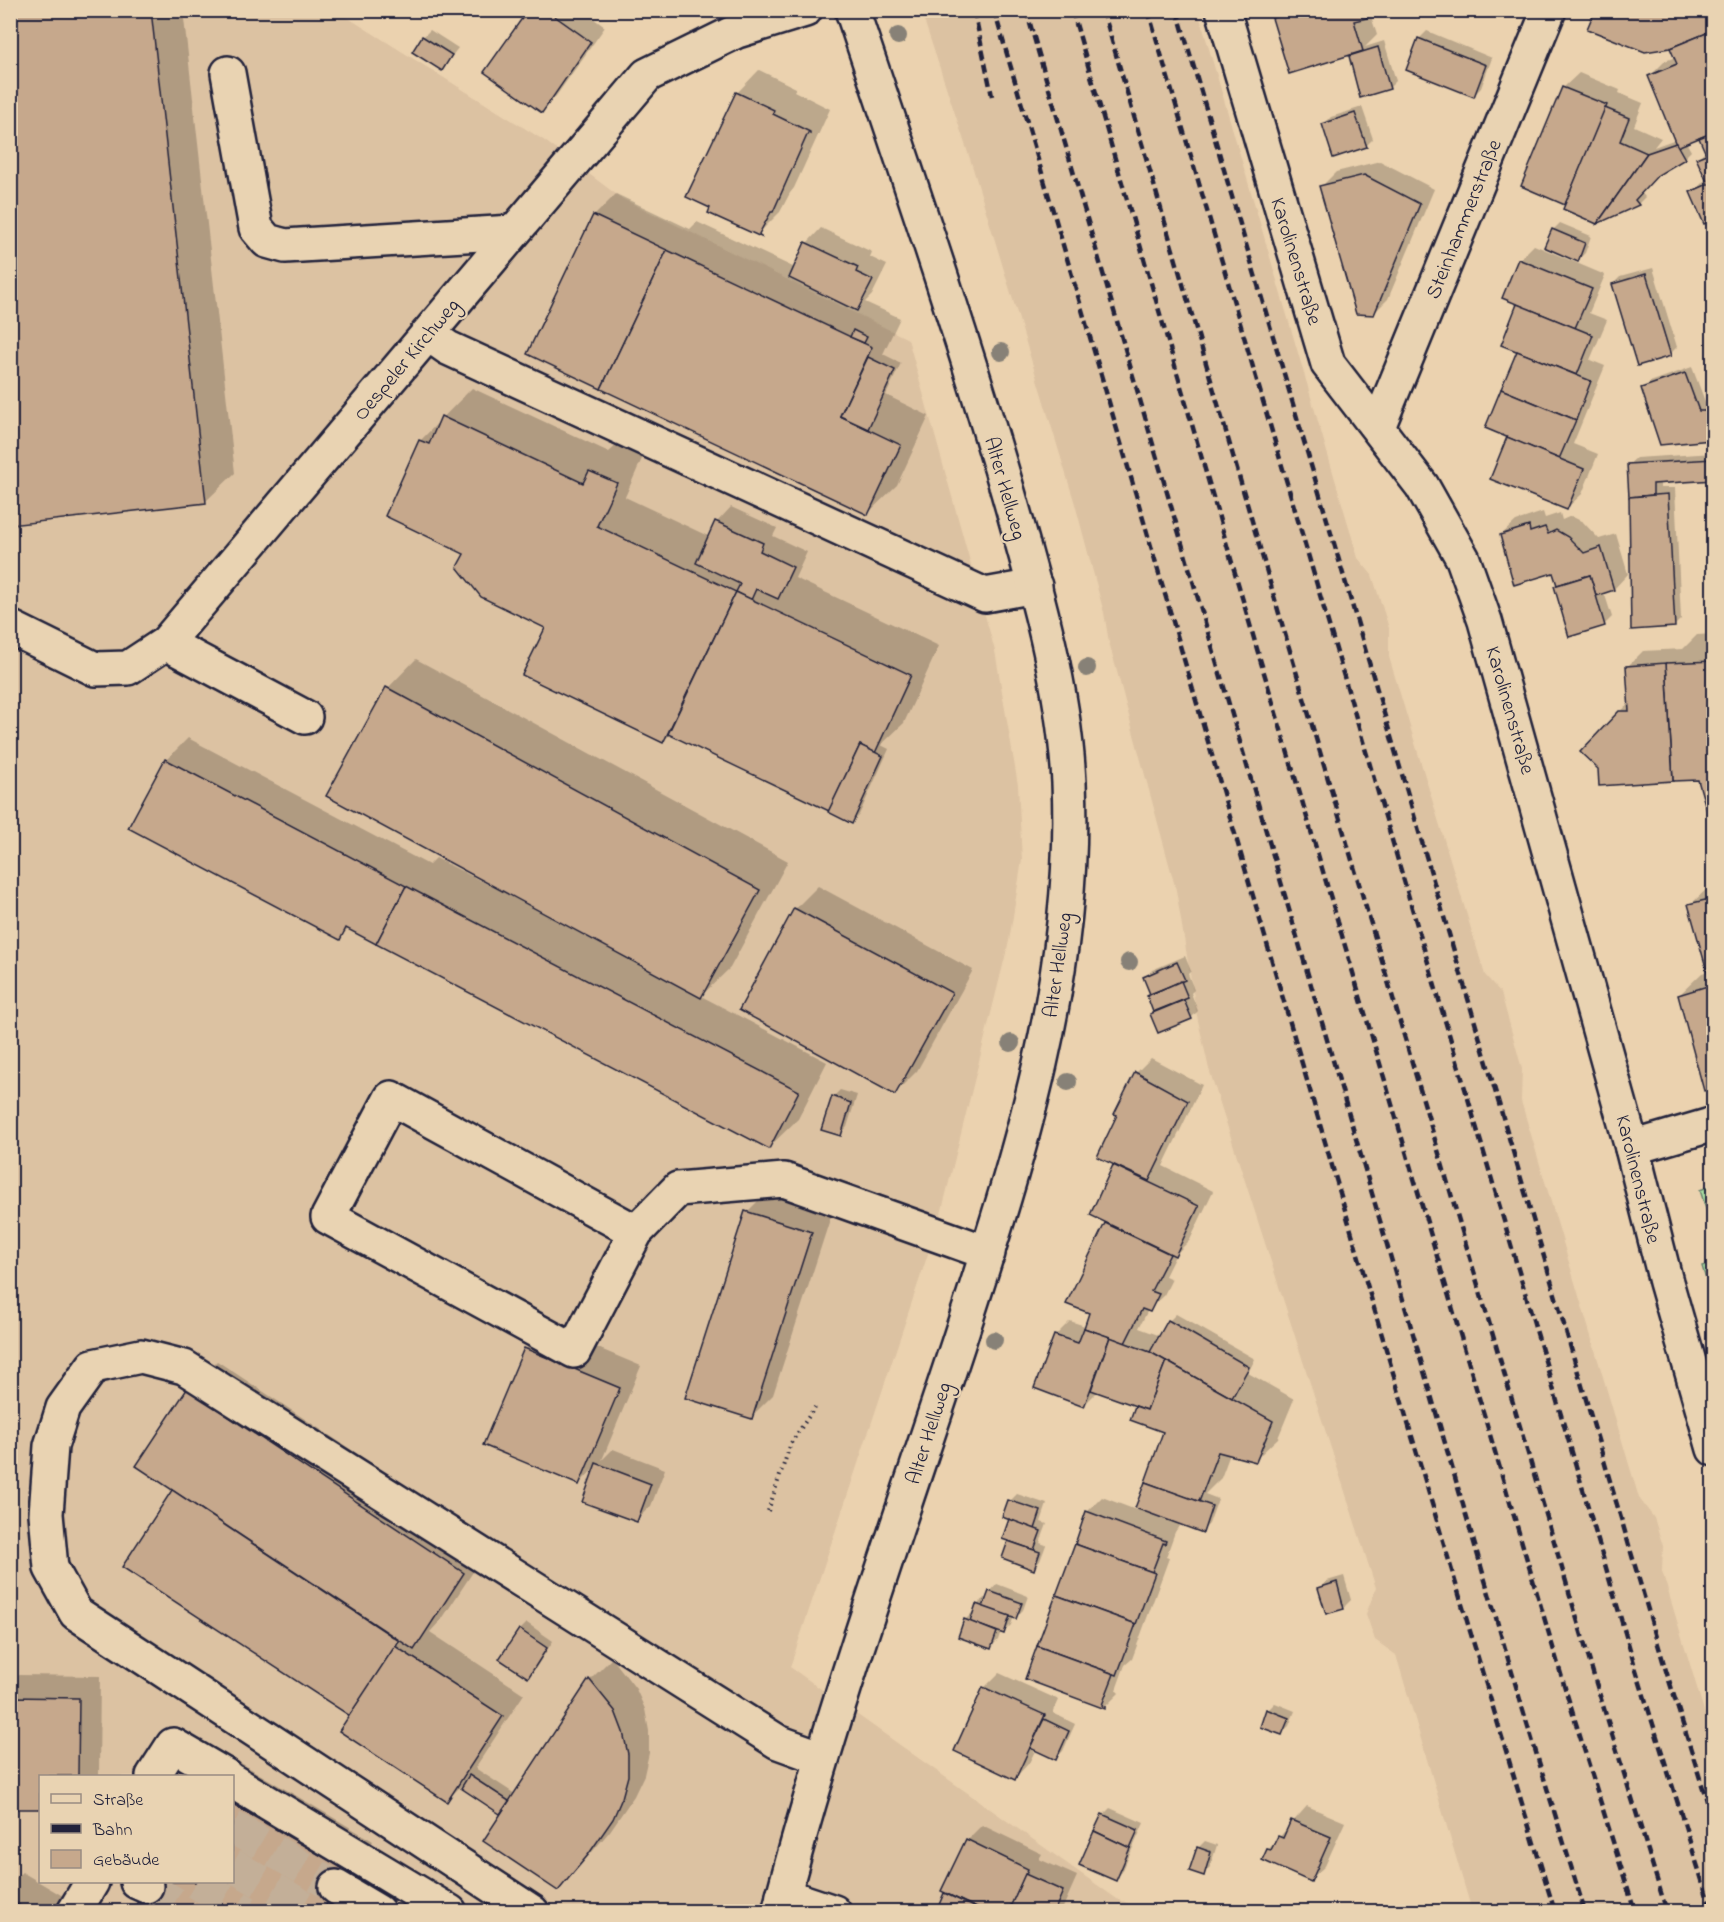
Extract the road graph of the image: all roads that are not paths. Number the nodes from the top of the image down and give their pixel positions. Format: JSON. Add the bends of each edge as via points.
{"nodes":[{"id":1,"x":805,"y":10,"type":"edge"},
{"id":2,"x":852,"y":10,"type":"edge"},
{"id":3,"x":1223,"y":10,"type":"edge"},
{"id":4,"x":1549,"y":10,"type":"edge"},
{"id":5,"x":228,"y":73,"type":"dead end"},
{"id":6,"x":513,"y":232,"type":"junction"},
{"id":7,"x":428,"y":334,"type":"junction"},
{"id":8,"x":1378,"y":427,"type":"junction"},
{"id":9,"x":1035,"y":586,"type":"junction"},
{"id":10,"x":12,"y":628,"type":"edge"},
{"id":11,"x":166,"y":643,"type":"junction"},
{"id":12,"x":305,"y":717,"type":"dead end"},
{"id":13,"x":1713,"y":1124,"type":"edge"},
{"id":14,"x":1632,"y":1148,"type":"junction"},
{"id":15,"x":636,"y":1233,"type":"junction"},
{"id":16,"x":988,"y":1253,"type":"junction"},
{"id":17,"x":1713,"y":1449,"type":"edge"},
{"id":18,"x":822,"y":1758,"type":"junction"},
{"id":19,"x":154,"y":1775,"type":"edge"},
{"id":20,"x":224,"y":1775,"type":"edge"},
{"id":21,"x":234,"y":1781,"type":"edge"},
{"id":22,"x":91,"y":1883,"type":"edge"},
{"id":23,"x":336,"y":1887,"type":"tunnel mouth"},
{"id":24,"x":781,"y":1904,"type":"edge"},
{"id":25,"x":74,"y":1911,"type":"edge"},
{"id":26,"x":378,"y":1911,"type":"edge"},
{"id":27,"x":450,"y":1911,"type":"edge"},
{"id":28,"x":532,"y":1911,"type":"edge"},
{"id":29,"x":834,"y":1911,"type":"edge"}],
"edges":[{"from":1,"to":6,"type":"street","name":"Oespeler Kirchweg","via":[[737,31],[647,75]]},
{"from":2,"to":9,"type":"street","name":"Alter Hellweg","via":[[978,388]]},
{"from":3,"to":8,"type":"street","name":"Karolinenstraße","via":[[1328,364]]},
{"from":4,"to":8,"type":"street","name":"Steinhammerstraße"},
{"from":5,"to":6,"type":"street","via":[[256,228],[267,241],[285,246]]},
{"from":6,"to":7,"type":"street","name":"Oespeler Kirchweg"},
{"from":7,"to":9,"type":"street","via":[[448,348],[985,595]]},
{"from":7,"to":11,"type":"street","name":"Oespeler Kirchweg"},
{"from":8,"to":14,"type":"street","name":"Karolinenstraße","via":[[1440,517],[1463,559],[1485,621]]},
{"from":9,"to":16,"type":"street","name":"Alter Hellweg","via":[[1059,692],[1069,779],[1069,866],[1061,946],[1043,1053]]},
{"from":10,"to":11,"type":"street","name":"Oespeler Kirchweg","via":[[96,669],[128,668]]},
{"from":11,"to":12,"type":"street"},
{"from":13,"to":14,"type":"street"},
{"from":14,"to":17,"type":"street","name":"Karolinenstraße"},
{"from":15,"to":15,"type":"street","via":[[574,1351],[328,1217],[392,1098]]},
{"from":15,"to":16,"type":"street","via":[[678,1189],[784,1180]]},
{"from":16,"to":18,"type":"street","name":"Alter Hellweg"},
{"from":18,"to":24,"type":"street","name":"Alter Hellweg"},
{"from":18,"to":28,"type":"street","via":[[778,1742],[184,1367],[141,1356],[93,1366],[63,1408],[51,1446],[45,1514],[51,1568],[76,1613]]},
{"from":19,"to":20,"type":"street","via":[[173,1745]]},
{"from":21,"to":27,"type":"street"},
{"from":22,"to":25,"type":"street"},
{"from":23,"to":26,"type":"street"},
{"from":24,"to":29,"type":"street"}]}
